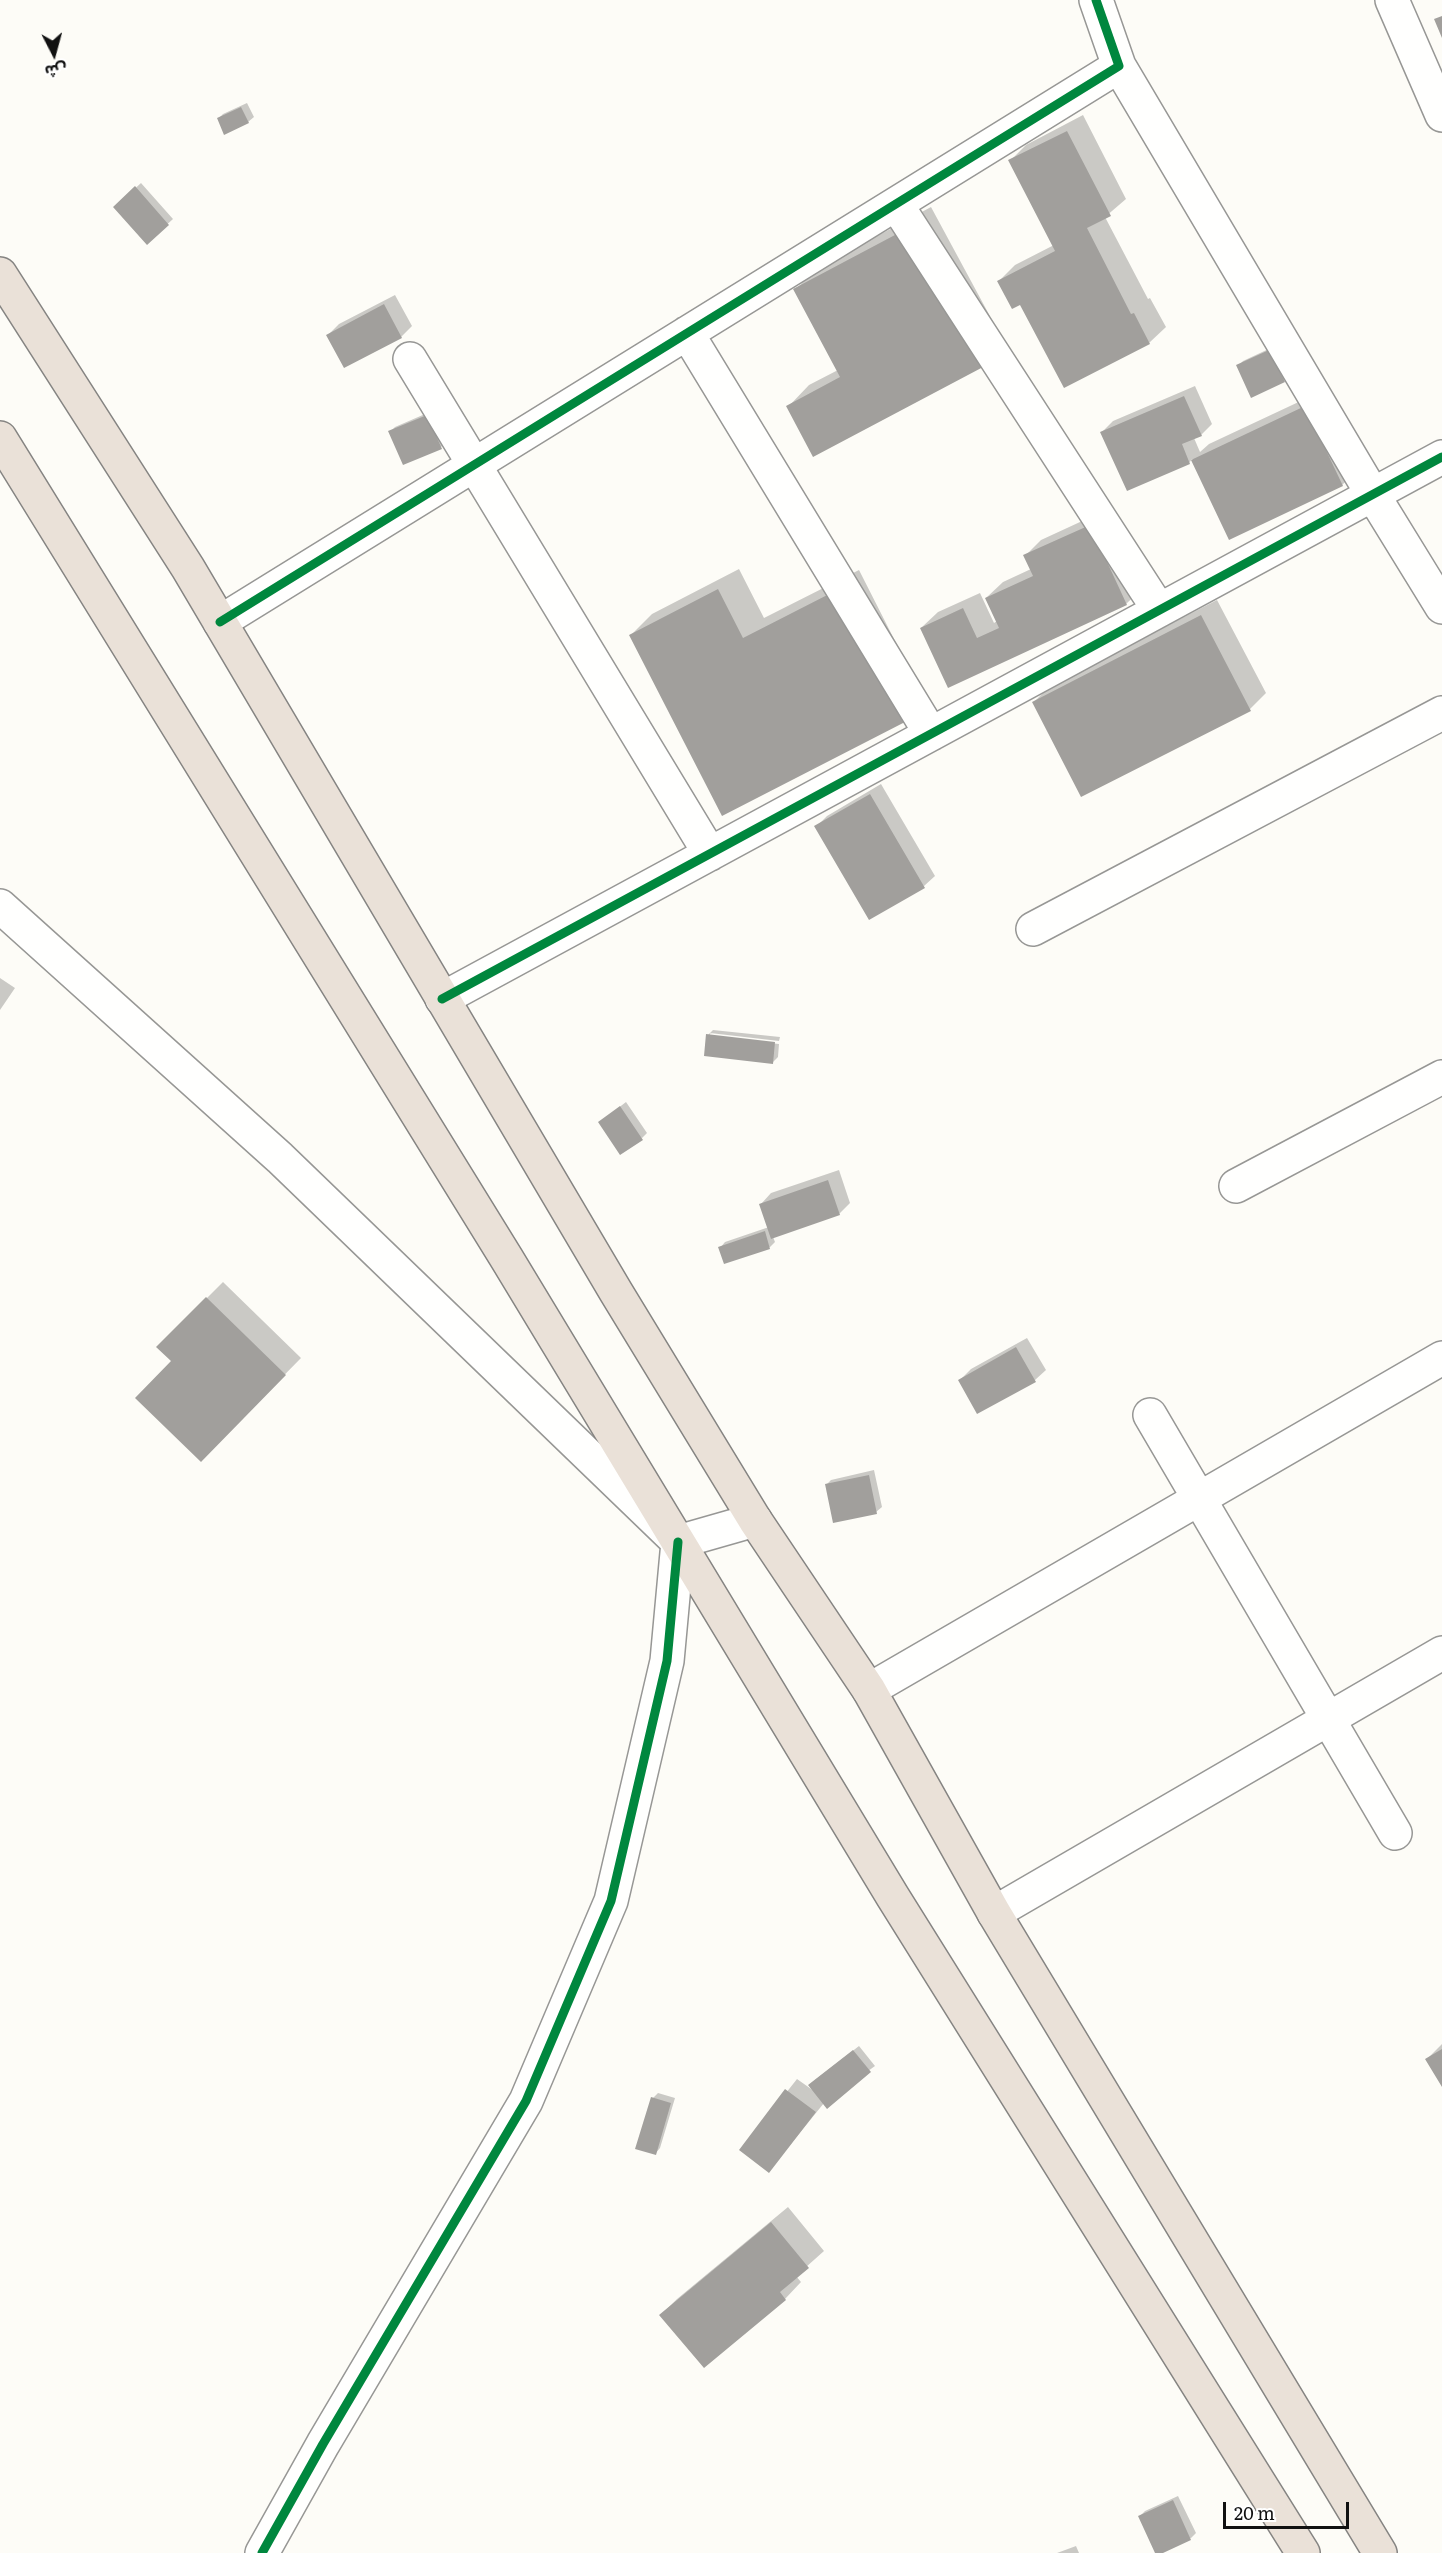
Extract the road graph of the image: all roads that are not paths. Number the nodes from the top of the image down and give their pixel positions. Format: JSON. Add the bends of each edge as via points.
{"nodes":[{"id":1,"x":1096,"y":0,"type":"edge"},
{"id":2,"x":1392,"y":0,"type":"edge"},
{"id":3,"x":1119,"y":66,"type":"junction"},
{"id":4,"x":1442,"y":115,"type":"edge"},
{"id":5,"x":896,"y":204,"type":"junction"},
{"id":6,"x":0,"y":274,"type":"edge"},
{"id":7,"x":687,"y":333,"type":"junction"},
{"id":8,"x":410,"y":359,"type":"dead end"},
{"id":9,"x":0,"y":438,"type":"edge"},
{"id":10,"x":1442,"y":457,"type":"edge"},
{"id":11,"x":474,"y":465,"type":"junction"},
{"id":12,"x":1373,"y":495,"type":"junction"},
{"id":13,"x":1442,"y":607,"type":"edge"},
{"id":14,"x":1159,"y":610,"type":"junction"},
{"id":15,"x":220,"y":622,"type":"junction"},
{"id":16,"x":1442,"y":713,"type":"edge"},
{"id":17,"x":931,"y":734,"type":"junction"},
{"id":18,"x":710,"y":854,"type":"junction"},
{"id":19,"x":0,"y":906,"type":"edge"},
{"id":20,"x":1033,"y":929,"type":"dead end"},
{"id":21,"x":442,"y":999,"type":"junction"},
{"id":22,"x":1442,"y":1077,"type":"edge"},
{"id":23,"x":1236,"y":1186,"type":"dead end"},
{"id":24,"x":1442,"y":1358,"type":"edge"},
{"id":25,"x":1150,"y":1415,"type":"dead end"},
{"id":26,"x":1200,"y":1499,"type":"junction"},
{"id":27,"x":755,"y":1520,"type":"junction"},
{"id":28,"x":678,"y":1542,"type":"junction"},
{"id":29,"x":1442,"y":1653,"type":"edge"},
{"id":30,"x":869,"y":1690,"type":"junction"},
{"id":31,"x":1328,"y":1719,"type":"junction"},
{"id":32,"x":1395,"y":1833,"type":"dead end"},
{"id":33,"x":994,"y":1913,"type":"junction"},
{"id":34,"x":262,"y":2553,"type":"edge"},
{"id":35,"x":1303,"y":2553,"type":"edge"},
{"id":36,"x":1380,"y":2553,"type":"edge"}],
"edges":[{"from":1,"to":3,"type":"street"},
{"from":2,"to":4,"type":"street"},
{"from":3,"to":5,"type":"street"},
{"from":3,"to":12,"type":"street"},
{"from":5,"to":7,"type":"street"},
{"from":5,"to":14,"type":"street"},
{"from":6,"to":15,"type":"highway"},
{"from":7,"to":11,"type":"street"},
{"from":7,"to":17,"type":"street"},
{"from":8,"to":11,"type":"street"},
{"from":9,"to":28,"type":"highway"},
{"from":10,"to":12,"type":"street"},
{"from":11,"to":15,"type":"street"},
{"from":11,"to":18,"type":"street"},
{"from":12,"to":13,"type":"street"},
{"from":12,"to":14,"type":"street"},
{"from":14,"to":17,"type":"street"},
{"from":15,"to":21,"type":"highway"},
{"from":16,"to":20,"type":"street"},
{"from":17,"to":18,"type":"street"},
{"from":18,"to":21,"type":"street"},
{"from":19,"to":28,"type":"street","via":[[280,1158]]},
{"from":21,"to":27,"type":"highway"},
{"from":22,"to":23,"type":"street"},
{"from":24,"to":26,"type":"street"},
{"from":25,"to":26,"type":"street"},
{"from":26,"to":30,"type":"street"},
{"from":26,"to":31,"type":"street"},
{"from":27,"to":28,"type":"street"},
{"from":27,"to":30,"type":"highway"},
{"from":28,"to":34,"type":"street","via":[[667,1661],[611,1901],[526,2101],[322,2444]]},
{"from":28,"to":35,"type":"highway","via":[[899,1908]]},
{"from":29,"to":31,"type":"street"},
{"from":30,"to":33,"type":"highway"},
{"from":31,"to":32,"type":"street"},
{"from":31,"to":33,"type":"street"},
{"from":33,"to":36,"type":"highway"}]}
